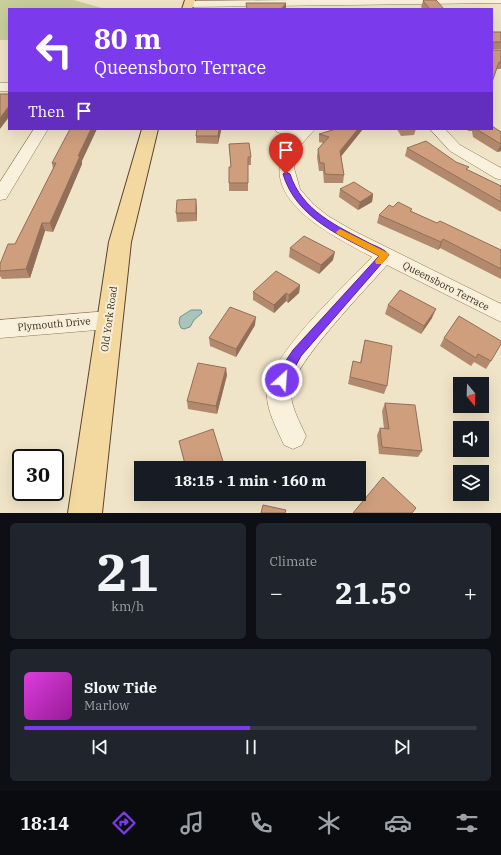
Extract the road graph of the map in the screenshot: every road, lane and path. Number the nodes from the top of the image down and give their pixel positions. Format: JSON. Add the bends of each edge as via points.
{"nodes":[{"id":1,"x":501,"y":0,"type":"edge"},
{"id":2,"x":396,"y":1,"type":"edge"},
{"id":3,"x":188,"y":4,"type":"edge"},
{"id":4,"x":40,"y":130,"type":"edge"},
{"id":5,"x":150,"y":130,"type":"edge"},
{"id":6,"x":289,"y":130,"type":"edge"},
{"id":7,"x":438,"y":130,"type":"edge"},
{"id":8,"x":304,"y":132,"type":"edge"},
{"id":9,"x":501,"y":175,"type":"edge"},
{"id":10,"x":5,"y":179,"type":"edge"},
{"id":11,"x":0,"y":195,"type":"edge"},
{"id":12,"x":385,"y":255,"type":"junction"},
{"id":13,"x":501,"y":314,"type":"edge"},
{"id":14,"x":109,"y":320,"type":"junction"},
{"id":15,"x":0,"y":329,"type":"edge"},
{"id":16,"x":293,"y":436,"type":"dead end"},
{"id":17,"x":85,"y":513,"type":"edge"}],
"edges":[{"from":1,"to":2,"type":"street"},
{"from":2,"to":3,"type":"street"},
{"from":4,"to":10,"type":"street"},
{"from":5,"to":14,"type":"main road","name":"Old York Road","via":[[120,242]]},
{"from":6,"to":8,"type":"street"},
{"from":7,"to":9,"type":"street","via":[[455,148]]},
{"from":8,"to":12,"type":"street","name":"Queensboro Terrace","via":[[288,151],[286,159],[289,183],[298,198],[306,208],[333,228]]},
{"from":10,"to":11,"type":"street"},
{"from":12,"to":13,"type":"street","name":"Queensboro Terrace"},
{"from":12,"to":16,"type":"street","via":[[297,353],[285,372],[279,389],[280,400]]},
{"from":14,"to":15,"type":"street","name":"Plymouth Drive"},
{"from":14,"to":17,"type":"main road","name":"Old York Road"}]}
